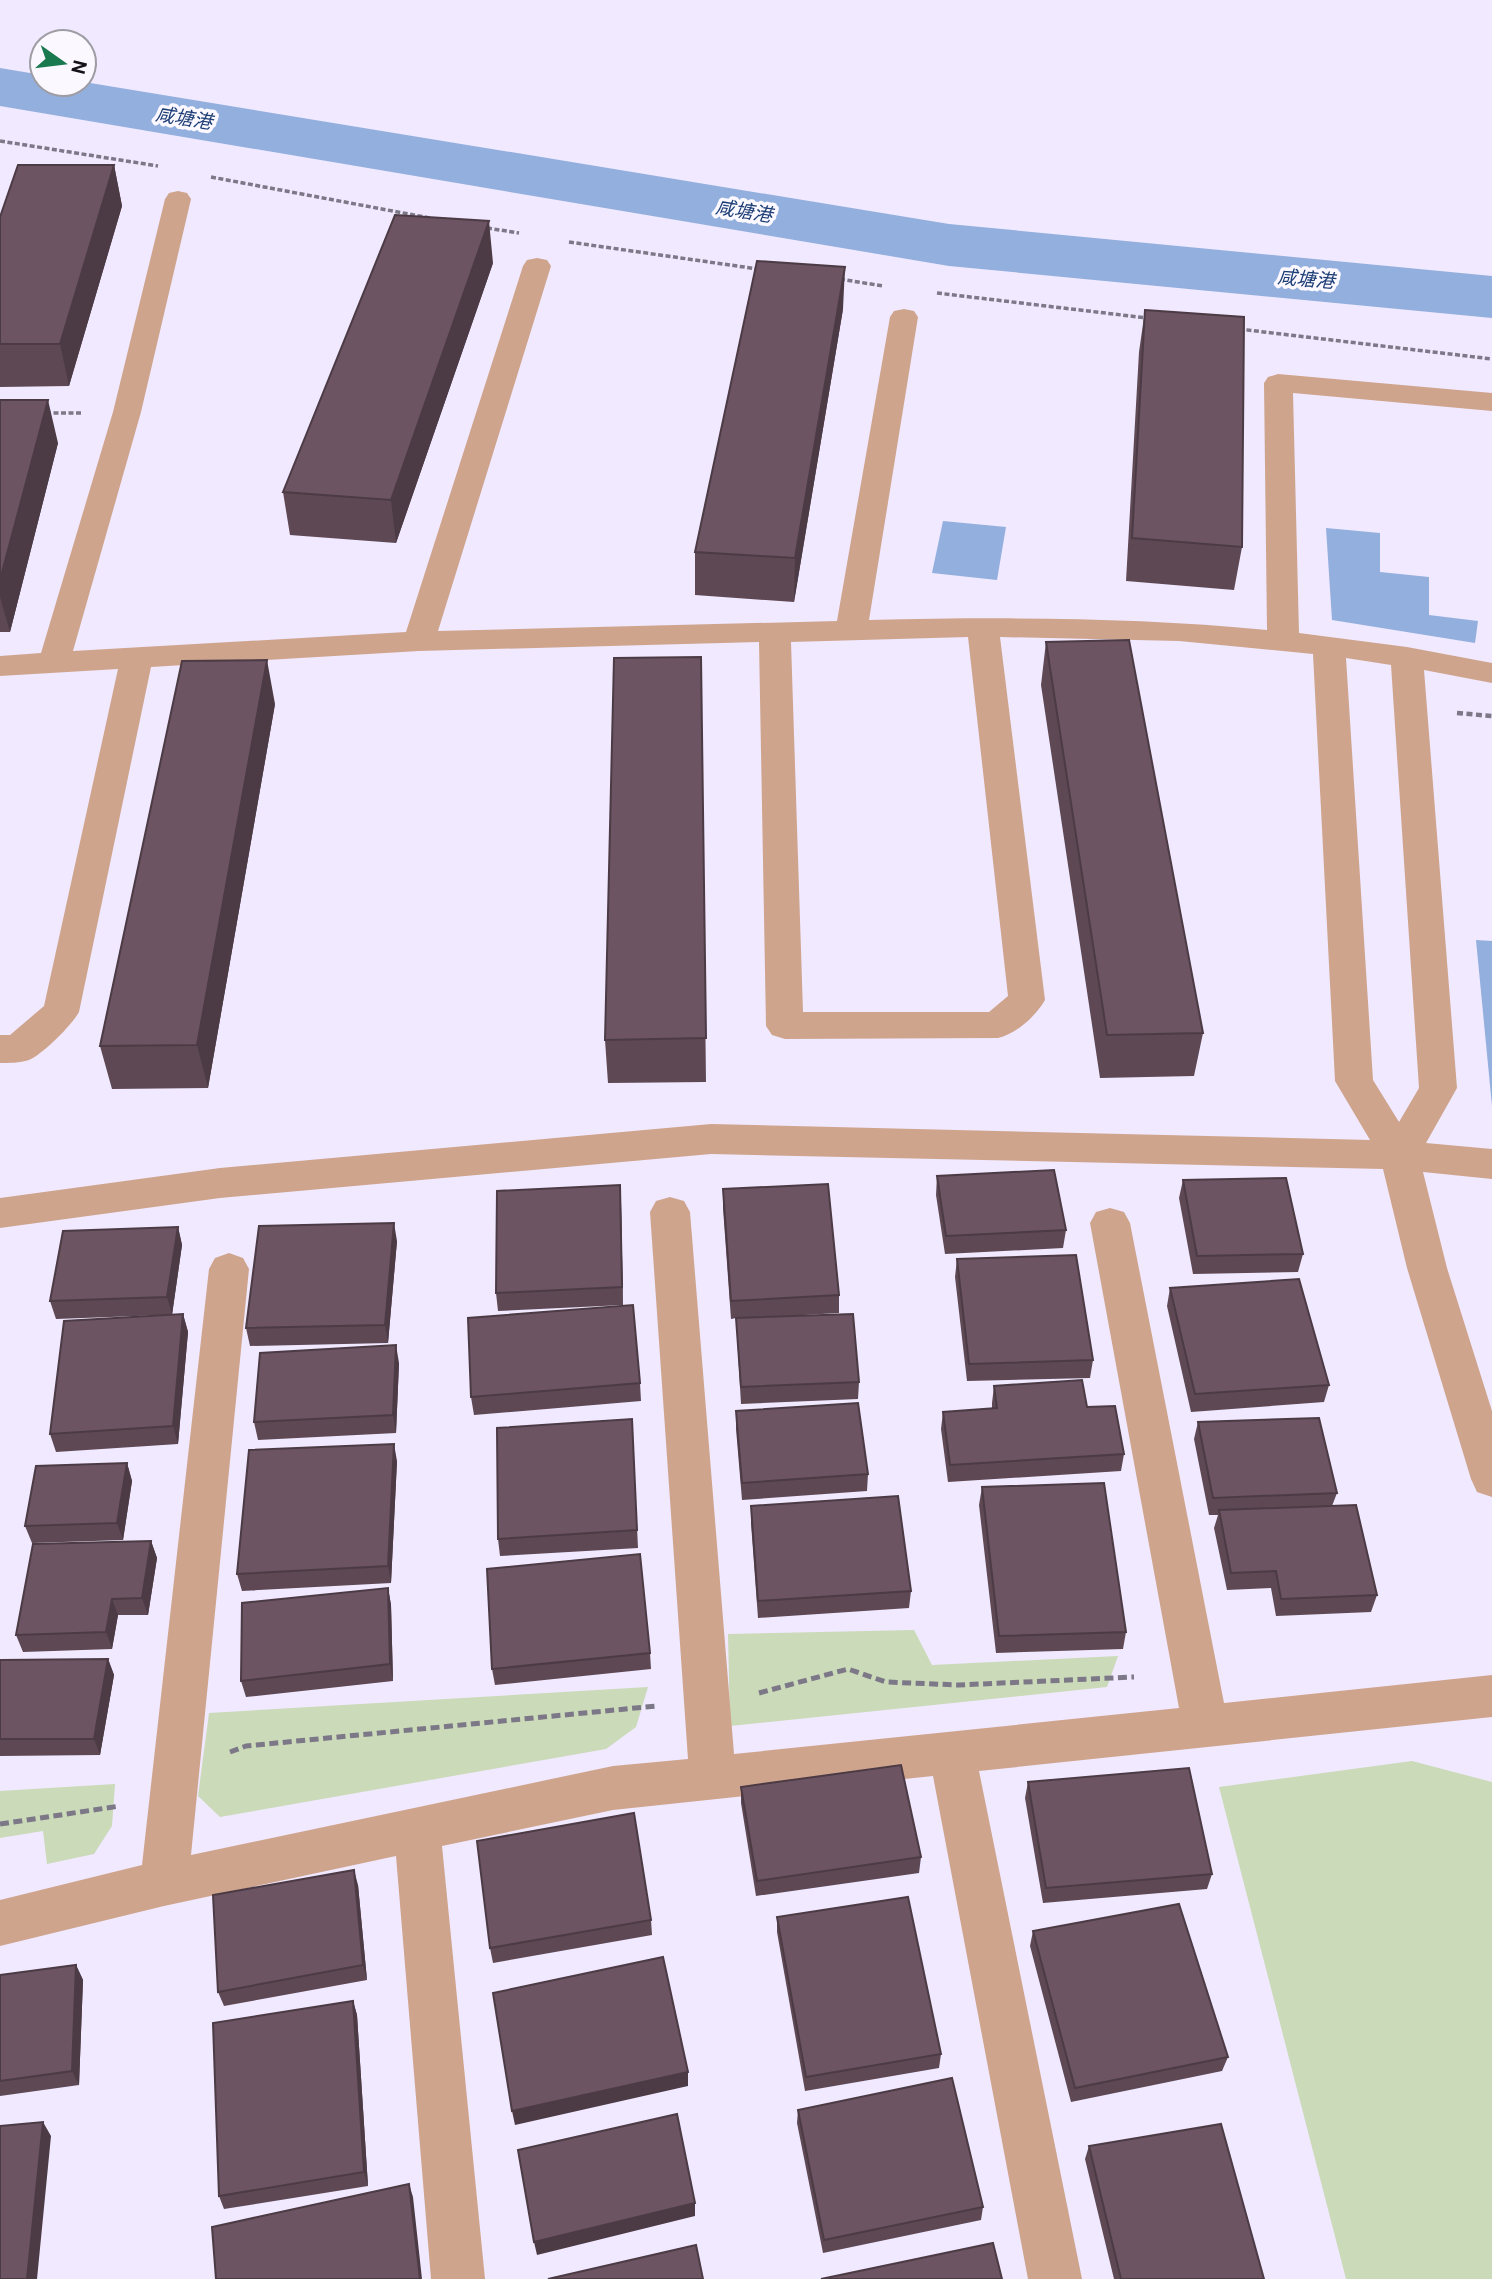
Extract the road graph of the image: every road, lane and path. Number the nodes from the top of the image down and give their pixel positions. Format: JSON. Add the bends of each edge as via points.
{"nodes":[{"id":1,"x":0,"y":141,"type":"edge"},
{"id":2,"x":163,"y":167,"type":"dead end"},
{"id":3,"x":200,"y":174,"type":"dead end"},
{"id":4,"x":178,"y":199,"type":"dead end"},
{"id":5,"x":433,"y":219,"type":"edge"},
{"id":6,"x":483,"y":227,"type":"edge"},
{"id":7,"x":520,"y":233,"type":"dead end"},
{"id":8,"x":557,"y":240,"type":"dead end"},
{"id":9,"x":537,"y":266,"type":"dead end"},
{"id":10,"x":767,"y":270,"type":"edge"},
{"id":11,"x":835,"y":278,"type":"edge"},
{"id":12,"x":884,"y":286,"type":"dead end"},
{"id":13,"x":936,"y":293,"type":"dead end"},
{"id":14,"x":904,"y":317,"type":"dead end"},
{"id":15,"x":1157,"y":319,"type":"edge"},
{"id":16,"x":1238,"y":328,"type":"edge"},
{"id":17,"x":1492,"y":359,"type":"edge"},
{"id":18,"x":1492,"y":402,"type":"edge"},
{"id":19,"x":127,"y":412,"type":"junction"},
{"id":20,"x":38,"y":414,"type":"edge"},
{"id":21,"x":983,"y":627,"type":"junction"},
{"id":22,"x":852,"y":628,"type":"junction"},
{"id":23,"x":775,"y":632,"type":"junction"},
{"id":24,"x":419,"y":641,"type":"junction"},
{"id":25,"x":1283,"y":642,"type":"junction"},
{"id":26,"x":1329,"y":646,"type":"junction"},
{"id":27,"x":1407,"y":657,"type":"junction"},
{"id":28,"x":136,"y":660,"type":"junction"},
{"id":29,"x":54,"y":663,"type":"junction"},
{"id":30,"x":0,"y":666,"type":"edge"},
{"id":31,"x":1492,"y":673,"type":"edge"},
{"id":32,"x":0,"y":1049,"type":"edge"},
{"id":33,"x":1399,"y":1155,"type":"junction"},
{"id":34,"x":1492,"y":1164,"type":"edge"},
{"id":35,"x":670,"y":1212,"type":"dead end"},
{"id":36,"x":0,"y":1213,"type":"edge"},
{"id":37,"x":1110,"y":1223,"type":"dead end"},
{"id":38,"x":229,"y":1269,"type":"dead end"},
{"id":39,"x":1492,"y":1479,"type":"edge"},
{"id":40,"x":1134,"y":1677,"type":"dead end"},
{"id":41,"x":1492,"y":1696,"type":"edge"},
{"id":42,"x":707,"y":1703,"type":"junction"},
{"id":43,"x":1205,"y":1726,"type":"junction"},
{"id":44,"x":952,"y":1752,"type":"junction"},
{"id":45,"x":176,"y":1770,"type":"junction"},
{"id":46,"x":713,"y":1778,"type":"junction"},
{"id":47,"x":0,"y":1824,"type":"edge"},
{"id":48,"x":417,"y":1829,"type":"junction"},
{"id":49,"x":164,"y":1883,"type":"junction"},
{"id":50,"x":0,"y":1923,"type":"edge"},
{"id":51,"x":458,"y":2279,"type":"edge"},
{"id":52,"x":1055,"y":2279,"type":"edge"}],
"edges":[{"from":1,"to":2,"type":"path"},
{"from":3,"to":5,"type":"path"},
{"from":4,"to":19,"type":"street"},
{"from":6,"to":7,"type":"path"},
{"from":8,"to":10,"type":"path"},
{"from":9,"to":24,"type":"street"},
{"from":11,"to":12,"type":"path"},
{"from":13,"to":15,"type":"path"},
{"from":14,"to":22,"type":"street"},
{"from":16,"to":17,"type":"path"},
{"from":18,"to":25,"type":"street","via":[[1278,383]]},
{"from":19,"to":20,"type":"path"},
{"from":19,"to":29,"type":"street"},
{"from":21,"to":22,"type":"street"},
{"from":21,"to":23,"type":"street","via":[[1027,1000],[998,1025],[785,1026]]},
{"from":21,"to":25,"type":"street","via":[[1179,631]]},
{"from":22,"to":23,"type":"street"},
{"from":23,"to":24,"type":"street"},
{"from":24,"to":28,"type":"street"},
{"from":25,"to":26,"type":"street"},
{"from":26,"to":27,"type":"street"},
{"from":26,"to":33,"type":"street","via":[[1354,1081]]},
{"from":27,"to":31,"type":"street"},
{"from":27,"to":33,"type":"street","via":[[1438,1088]]},
{"from":28,"to":29,"type":"street"},
{"from":28,"to":32,"type":"street","via":[[61,1012],[19,1049]]},
{"from":29,"to":30,"type":"street"},
{"from":33,"to":34,"type":"street"},
{"from":33,"to":36,"type":"street","via":[[711,1139],[219,1183]]},
{"from":33,"to":39,"type":"street","via":[[1427,1268]]},
{"from":35,"to":42,"type":"street"},
{"from":37,"to":43,"type":"street"},
{"from":38,"to":45,"type":"street"},
{"from":40,"to":42,"type":"path","via":[[960,1685],[886,1682],[848,1669]]},
{"from":41,"to":43,"type":"street"},
{"from":42,"to":45,"type":"path","via":[[246,1746]]},
{"from":42,"to":46,"type":"street"},
{"from":43,"to":44,"type":"street"},
{"from":44,"to":46,"type":"street"},
{"from":44,"to":52,"type":"street"},
{"from":45,"to":47,"type":"path","via":[[123,1806]]},
{"from":45,"to":49,"type":"street"},
{"from":46,"to":48,"type":"street","via":[[613,1788]]},
{"from":48,"to":49,"type":"street"},
{"from":48,"to":51,"type":"street"},
{"from":49,"to":50,"type":"street"}]}
